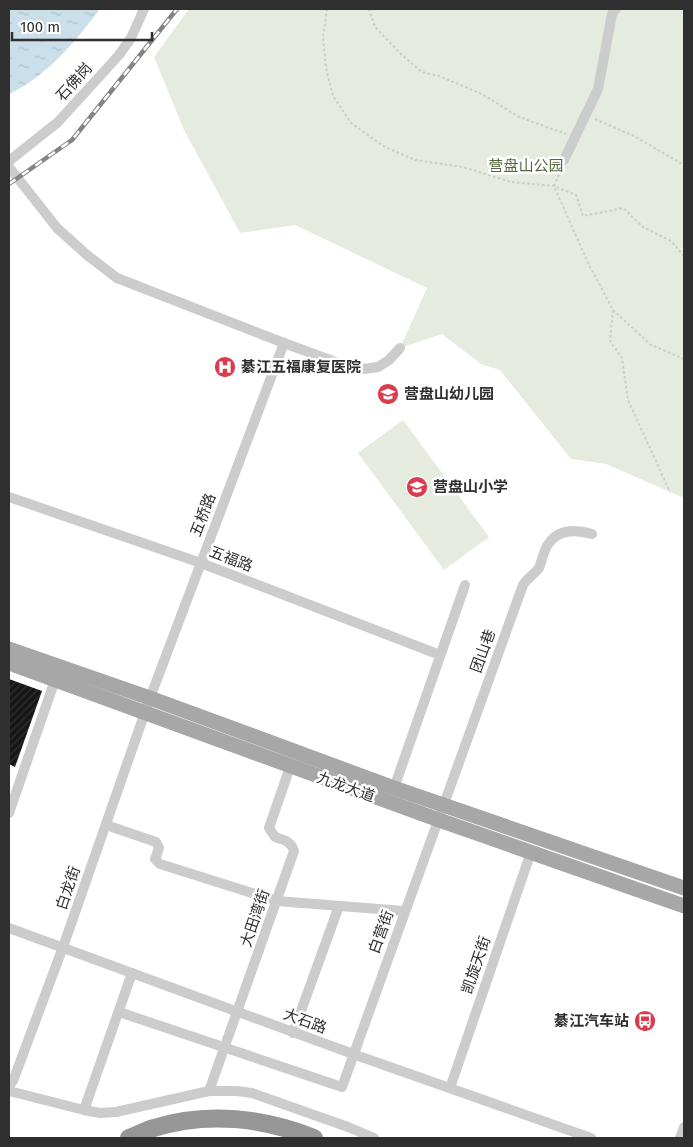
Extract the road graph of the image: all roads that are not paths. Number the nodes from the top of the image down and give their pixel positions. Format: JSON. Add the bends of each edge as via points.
{"nodes":[{"id":1,"x":144,"y":9,"type":"edge"},
{"id":2,"x":616,"y":9,"type":"edge"},
{"id":3,"x":564,"y":160,"type":"road end"},
{"id":4,"x":9,"y":162,"type":"edge"},
{"id":5,"x":9,"y":167,"type":"edge"},
{"id":6,"x":284,"y":343,"type":"junction"},
{"id":7,"x":400,"y":348,"type":"dead end"},
{"id":8,"x":9,"y":497,"type":"edge"},
{"id":9,"x":592,"y":534,"type":"dead end"},
{"id":10,"x":201,"y":563,"type":"junction"},
{"id":11,"x":465,"y":585,"type":"dead end"},
{"id":12,"x":9,"y":649,"type":"edge"},
{"id":13,"x":440,"y":655,"type":"junction"},
{"id":14,"x":9,"y":663,"type":"edge"},
{"id":15,"x":55,"y":680,"type":"junction"},
{"id":16,"x":150,"y":698,"type":"junction"},
{"id":17,"x":146,"y":713,"type":"junction"},
{"id":18,"x":290,"y":767,"type":"junction"},
{"id":19,"x":394,"y":788,"type":"junction"},
{"id":20,"x":9,"y":813,"type":"edge"},
{"id":21,"x":441,"y":813,"type":"junction"},
{"id":22,"x":106,"y":825,"type":"junction"},
{"id":23,"x":531,"y":852,"type":"junction"},
{"id":24,"x":684,"y":888,"type":"edge"},
{"id":25,"x":277,"y":901,"type":"junction"},
{"id":26,"x":339,"y":906,"type":"junction"},
{"id":27,"x":684,"y":906,"type":"edge"},
{"id":28,"x":404,"y":911,"type":"junction"},
{"id":29,"x":9,"y":928,"type":"edge"},
{"id":30,"x":63,"y":947,"type":"junction"},
{"id":31,"x":132,"y":973,"type":"junction"},
{"id":32,"x":119,"y":1012,"type":"junction"},
{"id":33,"x":238,"y":1012,"type":"junction"},
{"id":34,"x":293,"y":1033,"type":"junction"},
{"id":35,"x":225,"y":1048,"type":"junction"},
{"id":36,"x":353,"y":1054,"type":"junction"},
{"id":37,"x":9,"y":1086,"type":"edge"},
{"id":38,"x":450,"y":1088,"type":"junction"},
{"id":39,"x":9,"y":1091,"type":"edge"},
{"id":40,"x":209,"y":1091,"type":"junction"},
{"id":41,"x":84,"y":1110,"type":"junction"},
{"id":42,"x":684,"y":1127,"type":"edge"},
{"id":43,"x":129,"y":1138,"type":"edge"},
{"id":44,"x":314,"y":1138,"type":"edge"},
{"id":45,"x":374,"y":1138,"type":"edge"},
{"id":46,"x":592,"y":1138,"type":"edge"},
{"id":47,"x":680,"y":1138,"type":"edge"}],
"edges":[{"from":1,"to":4,"type":"street","name":"石佛岗","via":[[119,55],[58,122]]},
{"from":2,"to":3,"type":"street","via":[[612,14],[598,89]]},
{"from":5,"to":6,"type":"street","via":[[57,228],[117,278]]},
{"from":6,"to":7,"type":"street","via":[[349,367],[364,369],[378,367]]},
{"from":6,"to":10,"type":"street","name":"五桥路"},
{"from":8,"to":10,"type":"street","name":"五福路"},
{"from":9,"to":21,"type":"street","name":"团山巷","via":[[569,530],[552,540],[538,569],[523,585]]},
{"from":10,"to":13,"type":"street","name":"五福路"},
{"from":10,"to":16,"type":"street","name":"五桥路"},
{"from":11,"to":13,"type":"street"},
{"from":12,"to":16,"type":"main road","name":"九龙大道"},
{"from":13,"to":19,"type":"street"},
{"from":14,"to":15,"type":"main road","name":"九龙大道"},
{"from":15,"to":17,"type":"main road","name":"九龙大道"},
{"from":15,"to":20,"type":"street"},
{"from":16,"to":17,"type":"street","name":"白龙街"},
{"from":16,"to":19,"type":"main road","name":"九龙大道"},
{"from":17,"to":18,"type":"main road","name":"九龙大道"},
{"from":17,"to":22,"type":"street","name":"白龙街"},
{"from":18,"to":21,"type":"main road","name":"九龙大道"},
{"from":18,"to":25,"type":"street","name":"大田湾街","via":[[269,828],[275,837],[293,845],[294,851]]},
{"from":19,"to":21,"type":"main road","name":"九龙大道"},
{"from":21,"to":23,"type":"main road","name":"九龙大道"},
{"from":21,"to":24,"type":"main road","name":"九龙大道"},
{"from":21,"to":28,"type":"street","name":"白营街"},
{"from":22,"to":25,"type":"street","via":[[156,842],[159,848],[155,859],[160,864]]},
{"from":22,"to":30,"type":"street","name":"白龙街"},
{"from":23,"to":27,"type":"main road","name":"九龙大道"},
{"from":23,"to":38,"type":"street","name":"凯旋天街"},
{"from":25,"to":26,"type":"street"},
{"from":25,"to":33,"type":"street","name":"大田湾街"},
{"from":26,"to":28,"type":"street"},
{"from":26,"to":34,"type":"street"},
{"from":28,"to":36,"type":"street","name":"白营街"},
{"from":29,"to":30,"type":"street","name":"大石路"},
{"from":30,"to":31,"type":"street","name":"大石路"},
{"from":30,"to":37,"type":"street","name":"白龙街"},
{"from":31,"to":32,"type":"street"},
{"from":31,"to":33,"type":"street","name":"大石路"},
{"from":32,"to":35,"type":"street"},
{"from":32,"to":41,"type":"street"},
{"from":33,"to":34,"type":"street","name":"大石路"},
{"from":33,"to":35,"type":"street","name":"大田湾街"},
{"from":34,"to":36,"type":"street","name":"大石路"},
{"from":35,"to":36,"type":"street","name":"白营街","via":[[342,1087]]},
{"from":35,"to":40,"type":"street","name":"大田湾街"},
{"from":36,"to":38,"type":"street","name":"大石路"},
{"from":38,"to":46,"type":"street","name":"大石路"},
{"from":39,"to":41,"type":"street"},
{"from":40,"to":41,"type":"street","via":[[116,1112]]},
{"from":40,"to":45,"type":"street","via":[[252,1093]]},
{"from":42,"to":47,"type":"street"},
{"from":43,"to":44,"type":"highway","via":[[189,1120],[234,1119],[272,1124]]}]}
